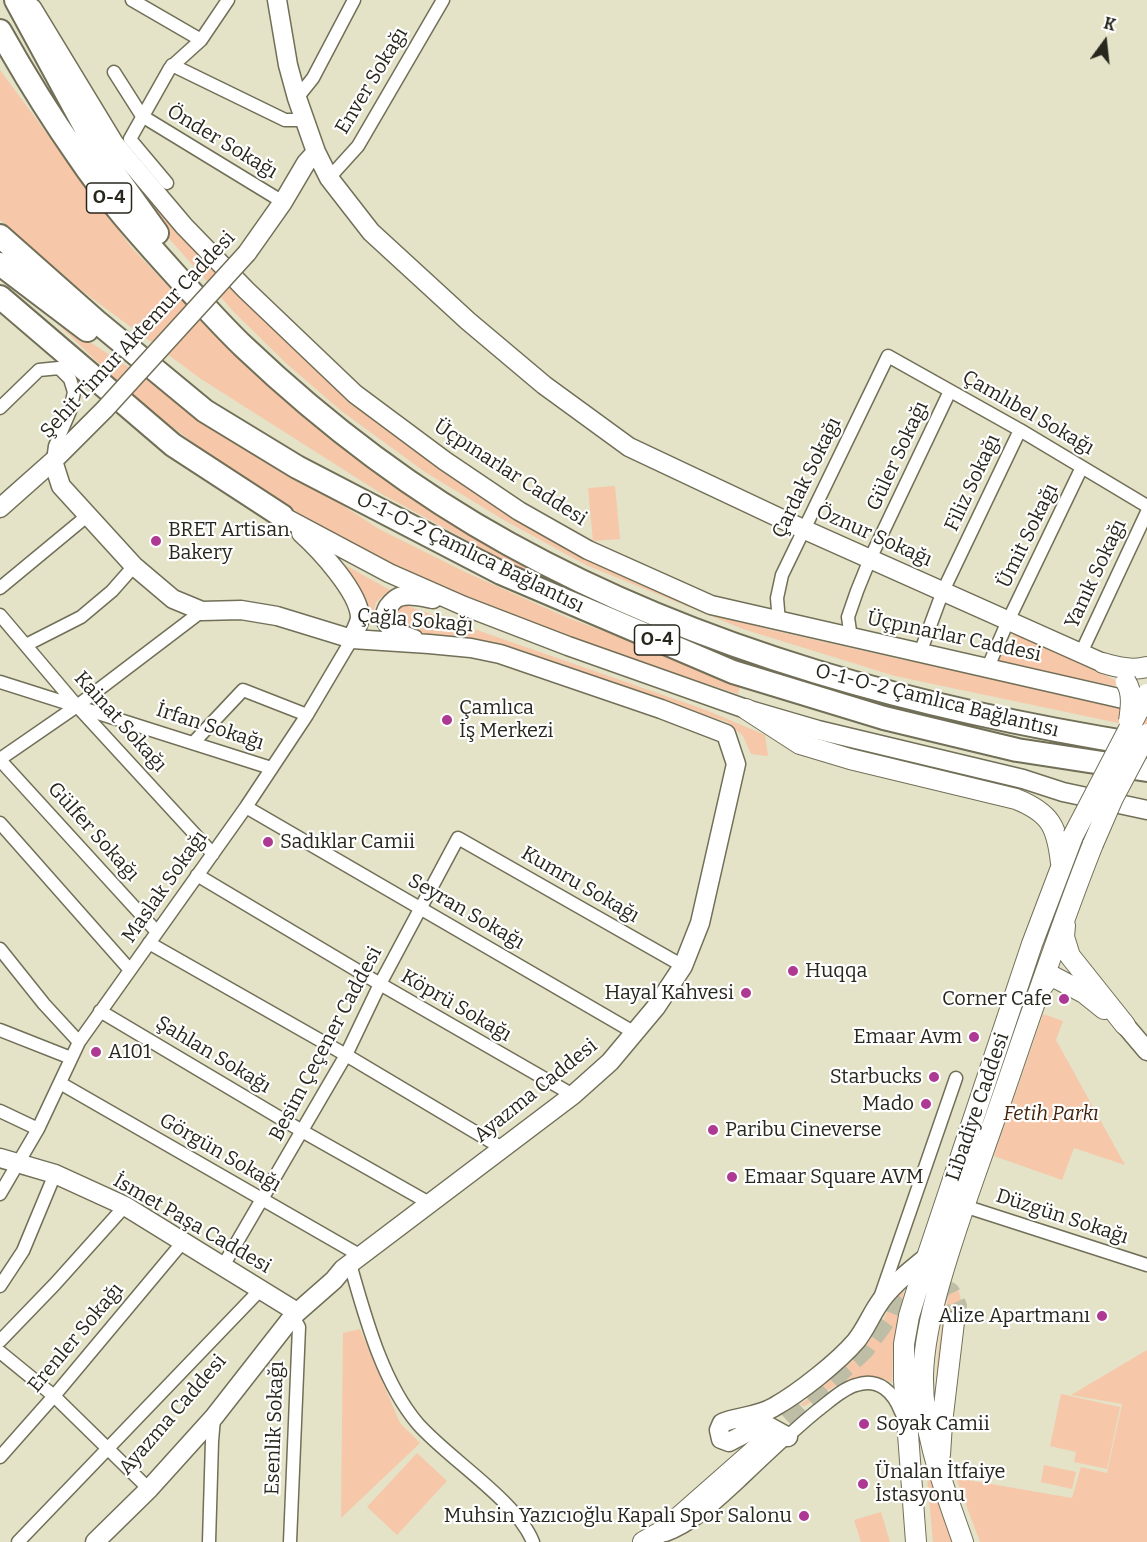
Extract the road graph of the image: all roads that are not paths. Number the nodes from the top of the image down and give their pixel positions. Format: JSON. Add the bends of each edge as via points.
{"nodes":[{"id":1,"x":16,"y":0,"type":"edge"},
{"id":2,"x":27,"y":0,"type":"edge"},
{"id":3,"x":132,"y":0,"type":"edge"},
{"id":4,"x":228,"y":0,"type":"edge"},
{"id":5,"x":277,"y":0,"type":"edge"},
{"id":6,"x":354,"y":0,"type":"edge"},
{"id":7,"x":443,"y":0,"type":"edge"},
{"id":8,"x":0,"y":31,"type":"edge"},
{"id":9,"x":201,"y":40,"type":"junction"},
{"id":10,"x":172,"y":65,"type":"junction"},
{"id":11,"x":114,"y":72,"type":"dead end"},
{"id":12,"x":297,"y":98,"type":"junction"},
{"id":13,"x":142,"y":116,"type":"junction"},
{"id":14,"x":304,"y":120,"type":"junction"},
{"id":15,"x":316,"y":152,"type":"junction"},
{"id":16,"x":329,"y":178,"type":"junction"},
{"id":17,"x":167,"y":183,"type":"dead end"},
{"id":18,"x":283,"y":202,"type":"junction"},
{"id":19,"x":0,"y":236,"type":"edge"},
{"id":20,"x":0,"y":264,"type":"edge"},
{"id":21,"x":0,"y":297,"type":"edge"},
{"id":22,"x":242,"y":346,"type":"junction"},
{"id":23,"x":888,"y":356,"type":"joint"},
{"id":24,"x":950,"y":391,"type":"junction"},
{"id":25,"x":0,"y":408,"type":"edge"},
{"id":26,"x":205,"y":411,"type":"junction"},
{"id":27,"x":1020,"y":430,"type":"junction"},
{"id":28,"x":53,"y":461,"type":"junction"},
{"id":29,"x":1082,"y":467,"type":"junction"},
{"id":30,"x":1147,"y":506,"type":"edge"},
{"id":31,"x":0,"y":508,"type":"edge"},
{"id":32,"x":1147,"y":512,"type":"edge"},
{"id":33,"x":87,"y":516,"type":"junction"},
{"id":34,"x":282,"y":516,"type":"junction"},
{"id":35,"x":803,"y":529,"type":"junction"},
{"id":36,"x":870,"y":559,"type":"junction"},
{"id":37,"x":134,"y":566,"type":"junction"},
{"id":38,"x":0,"y":588,"type":"edge"},
{"id":39,"x":943,"y":591,"type":"junction"},
{"id":40,"x":464,"y":606,"type":"junction"},
{"id":41,"x":202,"y":611,"type":"junction"},
{"id":42,"x":0,"y":615,"type":"edge"},
{"id":43,"x":1008,"y":621,"type":"junction"},
{"id":44,"x":779,"y":622,"type":"junction"},
{"id":45,"x":851,"y":638,"type":"junction"},
{"id":46,"x":352,"y":639,"type":"junction"},
{"id":47,"x":429,"y":644,"type":"junction"},
{"id":48,"x":26,"y":645,"type":"junction"},
{"id":49,"x":920,"y":653,"type":"junction"},
{"id":50,"x":1081,"y":653,"type":"junction"},
{"id":51,"x":1103,"y":663,"type":"junction"},
{"id":52,"x":1147,"y":667,"type":"edge"},
{"id":53,"x":988,"y":668,"type":"junction"},
{"id":54,"x":0,"y":682,"type":"edge"},
{"id":55,"x":1147,"y":694,"type":"edge"},
{"id":56,"x":1147,"y":704,"type":"edge"},
{"id":57,"x":77,"y":705,"type":"junction"},
{"id":58,"x":746,"y":709,"type":"junction"},
{"id":59,"x":307,"y":715,"type":"junction"},
{"id":60,"x":1147,"y":734,"type":"edge"},
{"id":61,"x":1126,"y":735,"type":"junction"},
{"id":62,"x":194,"y":742,"type":"junction"},
{"id":63,"x":1147,"y":746,"type":"edge"},
{"id":64,"x":0,"y":759,"type":"edge"},
{"id":65,"x":736,"y":764,"type":"joint"},
{"id":66,"x":271,"y":768,"type":"junction"},
{"id":67,"x":1147,"y":770,"type":"edge"},
{"id":68,"x":246,"y":807,"type":"junction"},
{"id":69,"x":1147,"y":810,"type":"edge"},
{"id":70,"x":0,"y":823,"type":"edge"},
{"id":71,"x":458,"y":838,"type":"joint"},
{"id":72,"x":213,"y":854,"type":"junction"},
{"id":73,"x":1061,"y":865,"type":"junction"},
{"id":74,"x":197,"y":875,"type":"junction"},
{"id":75,"x":1068,"y":907,"type":"junction"},
{"id":76,"x":421,"y":908,"type":"junction"},
{"id":77,"x":157,"y":932,"type":"junction"},
{"id":78,"x":149,"y":943,"type":"junction"},
{"id":79,"x":0,"y":949,"type":"edge"},
{"id":80,"x":683,"y":966,"type":"junction"},
{"id":81,"x":1041,"y":966,"type":"junction"},
{"id":82,"x":130,"y":970,"type":"junction"},
{"id":83,"x":1093,"y":982,"type":"junction"},
{"id":84,"x":380,"y":984,"type":"junction"},
{"id":85,"x":100,"y":1011,"type":"junction"},
{"id":86,"x":1125,"y":1025,"type":"junction"},
{"id":87,"x":0,"y":1030,"type":"edge"},
{"id":88,"x":634,"y":1034,"type":"junction"},
{"id":89,"x":79,"y":1042,"type":"junction"},
{"id":90,"x":1146,"y":1046,"type":"edge"},
{"id":91,"x":346,"y":1055,"type":"junction"},
{"id":92,"x":71,"y":1058,"type":"junction"},
{"id":93,"x":956,"y":1078,"type":"dead end"},
{"id":94,"x":60,"y":1083,"type":"junction"},
{"id":95,"x":573,"y":1095,"type":"junction"},
{"id":96,"x":0,"y":1111,"type":"edge"},
{"id":97,"x":38,"y":1129,"type":"junction"},
{"id":98,"x":302,"y":1131,"type":"junction"},
{"id":99,"x":502,"y":1148,"type":"junction"},
{"id":100,"x":0,"y":1158,"type":"edge"},
{"id":101,"x":18,"y":1163,"type":"junction"},
{"id":102,"x":56,"y":1174,"type":"junction"},
{"id":103,"x":0,"y":1194,"type":"edge"},
{"id":104,"x":263,"y":1200,"type":"junction"},
{"id":105,"x":431,"y":1204,"type":"junction"},
{"id":106,"x":124,"y":1206,"type":"junction"},
{"id":107,"x":964,"y":1206,"type":"junction"},
{"id":108,"x":182,"y":1243,"type":"junction"},
{"id":109,"x":927,"y":1257,"type":"junction"},
{"id":110,"x":351,"y":1263,"type":"junction"},
{"id":111,"x":223,"y":1266,"type":"junction"},
{"id":112,"x":1147,"y":1266,"type":"edge"},
{"id":113,"x":0,"y":1286,"type":"edge"},
{"id":114,"x":261,"y":1289,"type":"junction"},
{"id":115,"x":878,"y":1304,"type":"junction"},
{"id":116,"x":293,"y":1312,"type":"junction"},
{"id":117,"x":954,"y":1322,"type":"tunnel mouth"},
{"id":118,"x":0,"y":1341,"type":"edge"},
{"id":119,"x":0,"y":1352,"type":"edge"},
{"id":120,"x":54,"y":1396,"type":"junction"},
{"id":121,"x":212,"y":1415,"type":"junction"},
{"id":122,"x":908,"y":1431,"type":"junction"},
{"id":123,"x":788,"y":1437,"type":"junction"},
{"id":124,"x":765,"y":1441,"type":"tunnel mouth"},
{"id":125,"x":106,"y":1449,"type":"junction"},
{"id":126,"x":0,"y":1457,"type":"edge"},
{"id":127,"x":941,"y":1478,"type":"junction"},
{"id":128,"x":146,"y":1487,"type":"junction"},
{"id":129,"x":18,"y":1542,"type":"edge"},
{"id":130,"x":87,"y":1542,"type":"edge"},
{"id":131,"x":95,"y":1542,"type":"edge"},
{"id":132,"x":209,"y":1542,"type":"edge"},
{"id":133,"x":290,"y":1542,"type":"edge"},
{"id":134,"x":533,"y":1542,"type":"edge"},
{"id":135,"x":644,"y":1542,"type":"edge"},
{"id":136,"x":916,"y":1542,"type":"edge"},
{"id":137,"x":963,"y":1542,"type":"edge"}],
"edges":[{"from":1,"to":22,"type":"highway","via":[[98,151]]},
{"from":2,"to":44,"type":"street","name":"Üçpınarlar Caddesi","via":[[114,143],[147,185],[246,290],[355,394],[519,511],[588,550],[711,605]]},
{"from":3,"to":9,"type":"street"},
{"from":4,"to":9,"type":"street"},
{"from":5,"to":12,"type":"street"},
{"from":6,"to":12,"type":"street","via":[[313,78]]},
{"from":7,"to":16,"type":"street","name":"Enver Sokağı","via":[[358,146]]},
{"from":8,"to":22,"type":"highway","number":"O-4","via":[[79,159],[155,252]]},
{"from":9,"to":10,"type":"street"},
{"from":10,"to":13,"type":"street"},
{"from":10,"to":14,"type":"street","via":[[285,120]]},
{"from":11,"to":13,"type":"street"},
{"from":12,"to":14,"type":"street"},
{"from":13,"to":17,"type":"street","via":[[130,139]]},
{"from":13,"to":18,"type":"street","name":"Önder Sokağı"},
{"from":14,"to":15,"type":"street"},
{"from":15,"to":16,"type":"street"},
{"from":15,"to":18,"type":"street","name":"Şehit Timur Aktemur Caddesi"},
{"from":16,"to":35,"type":"street","name":"Öznur Sokağı","via":[[371,232],[544,385],[629,447]]},
{"from":18,"to":28,"type":"street","name":"Şehit Timur Aktemur Caddesi","bridge":true,"via":[[247,253]]},
{"from":19,"to":26,"type":"highway","name":"O-1-O-2 Çamlıca Bağlantısı","number":"O-4"},
{"from":20,"to":26,"type":"highway","via":[[92,334]]},
{"from":21,"to":34,"type":"highway","via":[[173,445]]},
{"from":22,"to":63,"type":"highway","name":"O-1-O-2 Çamlıca Bağlantısı","number":"O-4","via":[[362,448],[432,497],[508,543],[593,586],[713,637],[822,674],[976,715]]},
{"from":23,"to":24,"type":"street","name":"Çamlıbel Sokağı"},
{"from":23,"to":35,"type":"street","name":"Çardak Sokağı"},
{"from":24,"to":27,"type":"street","name":"Çamlıbel Sokağı"},
{"from":24,"to":36,"type":"street","name":"Güler Sokağı"},
{"from":25,"to":28,"type":"street","via":[[39,370],[59,368],[70,379],[74,392]]},
{"from":26,"to":67,"type":"highway","name":"O-1-O-2 Çamlıca Bağlantısı","number":"O-4","via":[[297,467],[501,573],[733,672],[884,718],[1017,750]]},
{"from":27,"to":29,"type":"street","name":"Çamlıbel Sokağı"},
{"from":27,"to":39,"type":"street","name":"Filiz Sokağı"},
{"from":28,"to":31,"type":"street","name":"Şehit Timur Aktemur Caddesi"},
{"from":28,"to":33,"type":"street","name":"Çağla Sokağı","via":[[61,486]]},
{"from":29,"to":30,"type":"street","name":"Çamlıbel Sokağı"},
{"from":29,"to":43,"type":"street","name":"Ümit Sokağı"},
{"from":32,"to":50,"type":"street","name":"Yanık Sokağı"},
{"from":33,"to":37,"type":"street","name":"Çağla Sokağı"},
{"from":33,"to":38,"type":"street"},
{"from":34,"to":40,"type":"street","via":[[389,573]]},
{"from":34,"to":46,"type":"street","via":[[340,575],[360,617]]},
{"from":35,"to":36,"type":"street","name":"Öznur Sokağı"},
{"from":35,"to":44,"type":"street","name":"Çardak Sokağı","via":[[782,575],[777,598]]},
{"from":36,"to":39,"type":"street","name":"Öznur Sokağı"},
{"from":36,"to":45,"type":"street","name":"Güler Sokağı","via":[[848,617]]},
{"from":37,"to":41,"type":"street","name":"Çağla Sokağı","via":[[173,599]]},
{"from":37,"to":48,"type":"street","via":[[81,617]]},
{"from":39,"to":43,"type":"street","name":"Öznur Sokağı"},
{"from":39,"to":49,"type":"street","name":"Filiz Sokağı"},
{"from":40,"to":47,"type":"street","via":[[412,595],[397,597],[390,604],[386,621],[390,627]]},
{"from":40,"to":58,"type":"street","name":"Çağla Sokağı"},
{"from":41,"to":46,"type":"street","name":"Çağla Sokağı","via":[[241,610],[277,616]]},
{"from":41,"to":57,"type":"street"},
{"from":42,"to":48,"type":"street","name":"Kainat Sokağı"},
{"from":43,"to":50,"type":"street","name":"Öznur Sokağı"},
{"from":43,"to":53,"type":"street"},
{"from":44,"to":45,"type":"street","name":"Üçpınarlar Caddesi"},
{"from":45,"to":49,"type":"street","name":"Üçpınarlar Caddesi"},
{"from":46,"to":47,"type":"street","name":"Çağla Sokağı"},
{"from":46,"to":59,"type":"street","name":"Maslak Sokağı"},
{"from":47,"to":65,"type":"street","name":"Çağla Sokağı","via":[[500,654],[726,734]]},
{"from":48,"to":57,"type":"street","name":"Kainat Sokağı"},
{"from":49,"to":53,"type":"street","name":"Üçpınarlar Caddesi"},
{"from":50,"to":51,"type":"street","name":"Öznur Sokağı"},
{"from":51,"to":52,"type":"main road","via":[[1132,669]]},
{"from":51,"to":61,"type":"main road","bridge":true,"via":[[1129,687],[1131,708]]},
{"from":53,"to":56,"type":"street","name":"Üçpınarlar Caddesi"},
{"from":54,"to":57,"type":"street","name":"İrfan Sokağı"},
{"from":55,"to":61,"type":"main road","name":"Libadiye Caddesi","bridge":true},
{"from":57,"to":62,"type":"street","name":"İrfan Sokağı"},
{"from":57,"to":64,"type":"street"},
{"from":57,"to":72,"type":"street","name":"Kainat Sokağı"},
{"from":58,"to":69,"type":"street","name":"Çağla Sokağı","via":[[1063,792]]},
{"from":58,"to":73,"type":"main road","via":[[800,744],[1036,807],[1056,834]]},
{"from":59,"to":62,"type":"street","via":[[243,690]]},
{"from":59,"to":66,"type":"street","name":"Maslak Sokağı"},
{"from":60,"to":75,"type":"main road","name":"Libadiye Caddesi","bridge":true,"via":[[1113,798]]},
{"from":61,"to":73,"type":"main road","name":"Libadiye Caddesi","bridge":true},
{"from":62,"to":66,"type":"street","name":"İrfan Sokağı"},
{"from":64,"to":77,"type":"street","name":"Gülfer Sokağı"},
{"from":65,"to":80,"type":"street","name":"Ayazma Caddesi","via":[[700,923]]},
{"from":66,"to":68,"type":"street","name":"Maslak Sokağı"},
{"from":68,"to":72,"type":"street","name":"Maslak Sokağı"},
{"from":68,"to":76,"type":"street","name":"Seyran Sokağı"},
{"from":70,"to":82,"type":"street"},
{"from":71,"to":76,"type":"street","name":"Besim Çeçener Caddesi"},
{"from":71,"to":80,"type":"street","name":"Kumru Sokağı"},
{"from":72,"to":74,"type":"street","name":"Maslak Sokağı"},
{"from":73,"to":81,"type":"main road","name":"Libadiye Caddesi"},
{"from":74,"to":77,"type":"street","name":"Maslak Sokağı"},
{"from":74,"to":84,"type":"street","name":"Köprü Sokağı"},
{"from":75,"to":81,"type":"main road","name":"Libadiye Caddesi"},
{"from":75,"to":83,"type":"main road","via":[[1066,947]]},
{"from":76,"to":84,"type":"street","name":"Besim Çeçener Caddesi"},
{"from":76,"to":88,"type":"street","name":"Seyran Sokağı"},
{"from":77,"to":78,"type":"street","name":"Maslak Sokağı"},
{"from":78,"to":82,"type":"street","name":"Maslak Sokağı"},
{"from":78,"to":91,"type":"street"},
{"from":79,"to":89,"type":"street"},
{"from":80,"to":88,"type":"street","name":"Ayazma Caddesi"},
{"from":81,"to":83,"type":"main road","via":[[1074,970]]},
{"from":81,"to":86,"type":"main road"},
{"from":81,"to":107,"type":"main road","name":"Libadiye Caddesi"},
{"from":81,"to":109,"type":"main road","name":"Libadiye Caddesi"},
{"from":82,"to":85,"type":"street","name":"Maslak Sokağı"},
{"from":83,"to":86,"type":"main road"},
{"from":84,"to":91,"type":"street","name":"Besim Çeçener Caddesi"},
{"from":84,"to":95,"type":"street","name":"Köprü Sokağı"},
{"from":85,"to":89,"type":"street","name":"Maslak Sokağı"},
{"from":85,"to":98,"type":"street","name":"Şahlan Sokağı"},
{"from":86,"to":90,"type":"street"},
{"from":87,"to":92,"type":"street"},
{"from":88,"to":95,"type":"street","name":"Ayazma Caddesi"},
{"from":89,"to":92,"type":"street","name":"Maslak Sokağı"},
{"from":91,"to":98,"type":"street","name":"Besim Çeçener Caddesi"},
{"from":91,"to":99,"type":"street"},
{"from":92,"to":94,"type":"street","name":"Maslak Sokağı"},
{"from":93,"to":115,"type":"street"},
{"from":94,"to":97,"type":"street","name":"Maslak Sokağı"},
{"from":94,"to":104,"type":"street","name":"Görgün Sokağı"},
{"from":95,"to":99,"type":"street","name":"Ayazma Caddesi"},
{"from":96,"to":97,"type":"street"},
{"from":97,"to":101,"type":"street","name":"Maslak Sokağı"},
{"from":98,"to":104,"type":"street","name":"Besim Çeçener Caddesi"},
{"from":98,"to":105,"type":"street","name":"Şahlan Sokağı"},
{"from":99,"to":105,"type":"street","name":"Ayazma Caddesi"},
{"from":100,"to":101,"type":"street","name":"İsmet Paşa Caddesi"},
{"from":101,"to":102,"type":"street","name":"İsmet Paşa Caddesi"},
{"from":101,"to":103,"type":"street","name":"Maslak Sokağı"},
{"from":102,"to":106,"type":"street","name":"İsmet Paşa Caddesi"},
{"from":102,"to":113,"type":"street","via":[[23,1251]]},
{"from":104,"to":110,"type":"street","name":"Görgün Sokağı"},
{"from":104,"to":111,"type":"street","name":"Besim Çeçener Caddesi"},
{"from":105,"to":110,"type":"street","name":"Ayazma Caddesi"},
{"from":106,"to":108,"type":"street","name":"İsmet Paşa Caddesi"},
{"from":106,"to":118,"type":"street"},
{"from":107,"to":112,"type":"street","name":"Düzgün Sokağı"},
{"from":107,"to":127,"type":"main road","name":"Libadiye Caddesi","via":[[931,1313],[924,1353],[925,1414]]},
{"from":108,"to":111,"type":"street","name":"İsmet Paşa Caddesi"},
{"from":108,"to":120,"type":"street","name":"Erenler Sokağı"},
{"from":109,"to":115,"type":"street"},
{"from":109,"to":122,"type":"main road","name":"Libadiye Caddesi","via":[[904,1344]]},
{"from":110,"to":116,"type":"street","name":"Ayazma Caddesi","via":[[331,1273]]},
{"from":110,"to":134,"type":"street","via":[[376,1346],[400,1399],[418,1424],[504,1502]]},
{"from":111,"to":114,"type":"street","name":"İsmet Paşa Caddesi"},
{"from":114,"to":116,"type":"street","name":"İsmet Paşa Caddesi"},
{"from":114,"to":125,"type":"street","name":"Ayazma Caddesi"},
{"from":115,"to":123,"type":"street","via":[[864,1330],[830,1366],[774,1408],[730,1419],[719,1430],[721,1439],[729,1442],[768,1426]]},
{"from":116,"to":121,"type":"street","name":"Ayazma Caddesi","via":[[276,1326]]},
{"from":116,"to":133,"type":"street","name":"Esenlik Sokağı","via":[[299,1327]]},
{"from":117,"to":127,"type":"main road","via":[[940,1442]]},
{"from":119,"to":120,"type":"street"},
{"from":120,"to":125,"type":"street"},
{"from":120,"to":126,"type":"street","name":"Erenler Sokağı"},
{"from":121,"to":128,"type":"street","name":"Ayazma Caddesi"},
{"from":121,"to":132,"type":"street"},
{"from":122,"to":123,"type":"street","via":[[891,1392],[865,1383],[832,1399]]},
{"from":122,"to":136,"type":"main road","name":"Libadiye Caddesi"},
{"from":123,"to":135,"type":"street","via":[[692,1522]]},
{"from":124,"to":135,"type":"main road","via":[[664,1530]]},
{"from":125,"to":128,"type":"street"},
{"from":125,"to":129,"type":"street","name":"Ayazma Caddesi"},
{"from":127,"to":137,"type":"main road","name":"Libadiye Caddesi"},
{"from":128,"to":130,"type":"street","name":"Ayazma Caddesi"},
{"from":128,"to":131,"type":"street","name":"Ayazma Caddesi"}]}
